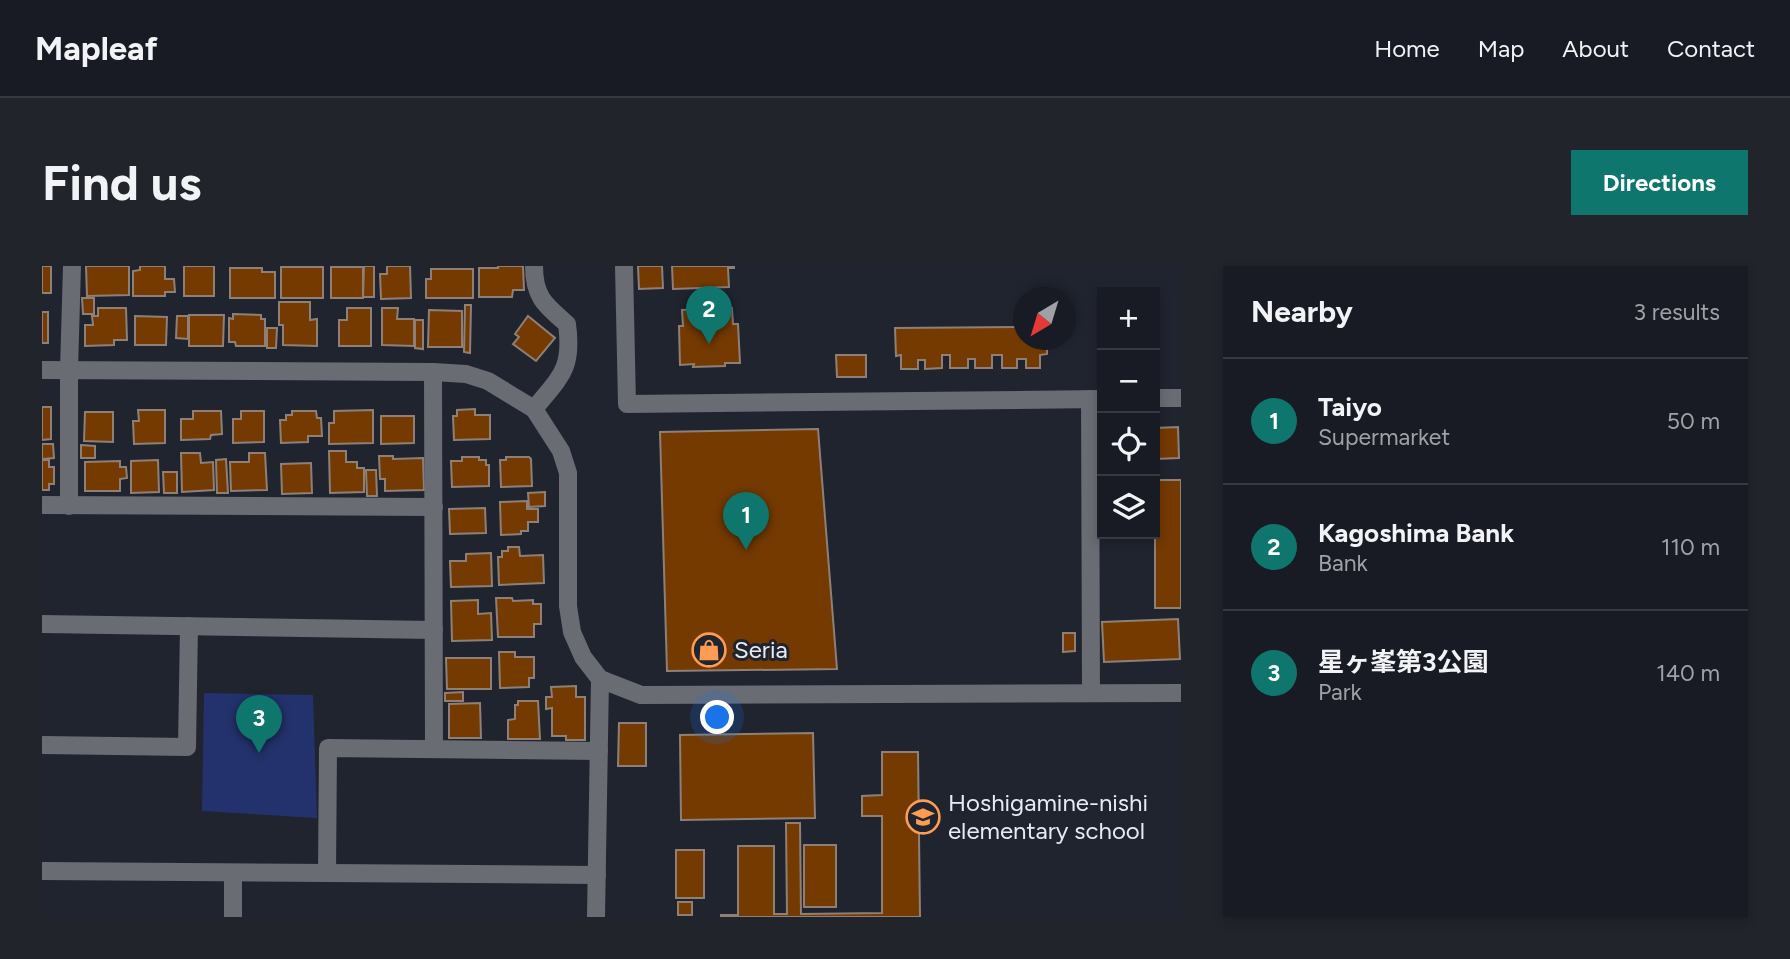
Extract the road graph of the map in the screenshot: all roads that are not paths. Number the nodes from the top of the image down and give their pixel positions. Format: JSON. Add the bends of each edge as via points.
{"nodes":[{"id":1,"x":72,"y":266,"type":"edge"},
{"id":2,"x":534,"y":266,"type":"edge"},
{"id":3,"x":624,"y":266,"type":"edge"},
{"id":4,"x":42,"y":370,"type":"edge"},
{"id":5,"x":69,"y":370,"type":"junction"},
{"id":6,"x":433,"y":372,"type":"junction"},
{"id":7,"x":1160,"y":398,"type":"edge"},
{"id":8,"x":1181,"y":398,"type":"edge"},
{"id":9,"x":1096,"y":399,"type":"edge"},
{"id":10,"x":534,"y":409,"type":"junction"},
{"id":11,"x":42,"y":505,"type":"edge"},
{"id":12,"x":69,"y":506,"type":"junction"},
{"id":13,"x":433,"y":507,"type":"junction"},
{"id":14,"x":42,"y":624,"type":"edge"},
{"id":15,"x":189,"y":626,"type":"junction"},
{"id":16,"x":434,"y":630,"type":"junction"},
{"id":17,"x":600,"y":679,"type":"junction"},
{"id":18,"x":1091,"y":693,"type":"junction"},
{"id":19,"x":1181,"y":693,"type":"edge"},
{"id":20,"x":42,"y":745,"type":"edge"},
{"id":21,"x":434,"y":750,"type":"junction"},
{"id":22,"x":599,"y":751,"type":"junction"},
{"id":23,"x":42,"y":871,"type":"edge"},
{"id":24,"x":233,"y":873,"type":"junction"},
{"id":25,"x":327,"y":873,"type":"junction"},
{"id":26,"x":597,"y":875,"type":"junction"},
{"id":27,"x":233,"y":917,"type":"edge"},
{"id":28,"x":596,"y":917,"type":"edge"}],
"edges":[{"from":1,"to":5,"type":"street"},
{"from":2,"to":10,"type":"street","via":[[537,292],[567,324],[569,348],[561,375]]},
{"from":3,"to":9,"type":"street","via":[[627,404]]},
{"from":4,"to":5,"type":"street"},
{"from":5,"to":6,"type":"street"},
{"from":5,"to":12,"type":"street"},
{"from":6,"to":10,"type":"street","via":[[488,381]]},
{"from":6,"to":13,"type":"street"},
{"from":7,"to":8,"type":"street"},
{"from":9,"to":18,"type":"street"},
{"from":10,"to":17,"type":"street","via":[[561,450],[568,473],[572,632]]},
{"from":11,"to":12,"type":"street"},
{"from":12,"to":13,"type":"street"},
{"from":13,"to":16,"type":"street"},
{"from":14,"to":15,"type":"street"},
{"from":15,"to":16,"type":"street"},
{"from":15,"to":20,"type":"street","via":[[187,747]]},
{"from":16,"to":21,"type":"street"},
{"from":17,"to":18,"type":"street","via":[[641,695]]},
{"from":17,"to":22,"type":"street"},
{"from":18,"to":19,"type":"street"},
{"from":21,"to":22,"type":"street"},
{"from":21,"to":25,"type":"street","via":[[328,748]]},
{"from":22,"to":26,"type":"street"},
{"from":23,"to":24,"type":"street"},
{"from":24,"to":25,"type":"street"},
{"from":24,"to":27,"type":"street"},
{"from":25,"to":26,"type":"street"},
{"from":26,"to":28,"type":"street"}]}
